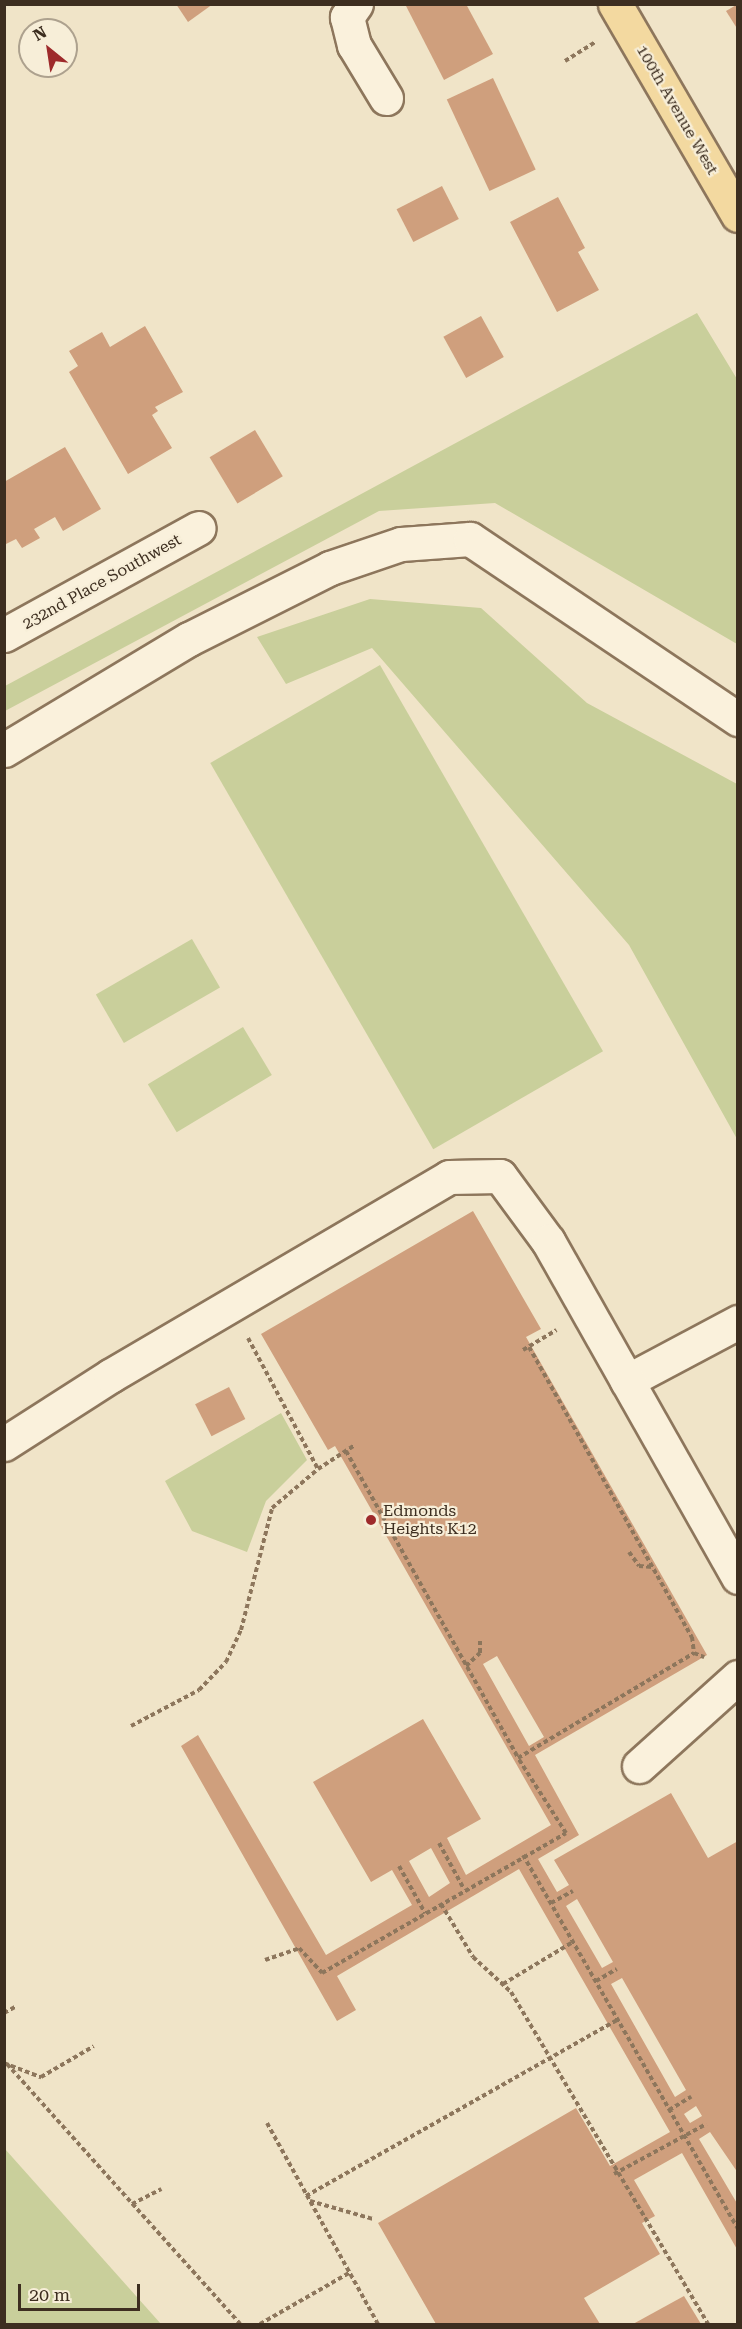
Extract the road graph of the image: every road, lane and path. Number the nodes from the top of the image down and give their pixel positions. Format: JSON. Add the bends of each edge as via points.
{"nodes":[{"id":1,"x":356,"y":4,"type":"edge"},
{"id":2,"x":615,"y":4,"type":"edge"},
{"id":3,"x":386,"y":98,"type":"dead end"},
{"id":4,"x":737,"y":214,"type":"edge"},
{"id":5,"x":199,"y":528,"type":"dead end"},
{"id":6,"x":4,"y":635,"type":"edge"},
{"id":7,"x":738,"y":719,"type":"edge"},
{"id":8,"x":4,"y":750,"type":"edge"},
{"id":9,"x":230,"y":1305,"type":"junction"},
{"id":10,"x":738,"y":1322,"type":"edge"},
{"id":11,"x":524,"y":1350,"type":"dead end"},
{"id":12,"x":627,"y":1381,"type":"junction"},
{"id":13,"x":4,"y":1444,"type":"edge"},
{"id":14,"x":355,"y":1445,"type":"dead end"},
{"id":15,"x":346,"y":1451,"type":"junction"},
{"id":16,"x":318,"y":1469,"type":"junction"},
{"id":17,"x":629,"y":1552,"type":"dead end"},
{"id":18,"x":653,"y":1567,"type":"junction"},
{"id":19,"x":738,"y":1577,"type":"edge"},
{"id":20,"x":480,"y":1638,"type":"dead end"},
{"id":21,"x":694,"y":1653,"type":"junction"},
{"id":22,"x":466,"y":1666,"type":"junction"},
{"id":23,"x":727,"y":1670,"type":"edge"},
{"id":24,"x":131,"y":1726,"type":"dead end"},
{"id":25,"x":518,"y":1758,"type":"junction"},
{"id":26,"x":639,"y":1766,"type":"dead end"},
{"id":27,"x":439,"y":1843,"type":"dead end"},
{"id":28,"x":523,"y":1856,"type":"junction"},
{"id":29,"x":399,"y":1866,"type":"dead end"},
{"id":30,"x":464,"y":1889,"type":"junction"},
{"id":31,"x":573,"y":1891,"type":"dead end"},
{"id":32,"x":441,"y":1904,"type":"junction"},
{"id":33,"x":551,"y":1904,"type":"junction"},
{"id":34,"x":425,"y":1913,"type":"junction"},
{"id":35,"x":573,"y":1942,"type":"junction"},
{"id":36,"x":266,"y":1960,"type":"dead end"},
{"id":37,"x":617,"y":1969,"type":"dead end"},
{"id":38,"x":596,"y":1981,"type":"junction"},
{"id":39,"x":503,"y":1984,"type":"junction"},
{"id":40,"x":15,"y":2007,"type":"dead end"},
{"id":41,"x":4,"y":2013,"type":"edge"},
{"id":42,"x":617,"y":2020,"type":"junction"},
{"id":43,"x":94,"y":2046,"type":"dead end"},
{"id":44,"x":550,"y":2059,"type":"junction"},
{"id":45,"x":6,"y":2064,"type":"edge"},
{"id":46,"x":691,"y":2097,"type":"dead end"},
{"id":47,"x":669,"y":2110,"type":"junction"},
{"id":48,"x":267,"y":2123,"type":"dead end"},
{"id":49,"x":706,"y":2124,"type":"dead end"},
{"id":50,"x":684,"y":2136,"type":"junction"},
{"id":51,"x":620,"y":2171,"type":"junction"},
{"id":52,"x":614,"y":2174,"type":"dead end"},
{"id":53,"x":161,"y":2189,"type":"dead end"},
{"id":54,"x":306,"y":2196,"type":"junction"},
{"id":55,"x":309,"y":2201,"type":"junction"},
{"id":56,"x":132,"y":2204,"type":"junction"},
{"id":57,"x":373,"y":2219,"type":"dead end"},
{"id":58,"x":738,"y":2229,"type":"edge"},
{"id":59,"x":349,"y":2273,"type":"junction"},
{"id":60,"x":240,"y":2325,"type":"edge"},
{"id":61,"x":260,"y":2325,"type":"edge"},
{"id":62,"x":378,"y":2325,"type":"edge"},
{"id":63,"x":708,"y":2325,"type":"edge"}],
"edges":[{"from":1,"to":3,"type":"street","via":[[347,17],[354,45]]},
{"from":2,"to":4,"type":"main road","name":"100th Avenue West"},
{"from":5,"to":6,"type":"street","name":"232nd Place Southwest"},
{"from":7,"to":8,"type":"street","via":[[470,539],[401,543],[330,568],[189,639]]},
{"from":9,"to":12,"type":"street","via":[[449,1177],[500,1176],[548,1241]]},
{"from":9,"to":13,"type":"street"},
{"from":9,"to":16,"type":"path"},
{"from":10,"to":12,"type":"street"},
{"from":11,"to":18,"type":"path","via":[[529,1347]]},
{"from":12,"to":19,"type":"street"},
{"from":14,"to":15,"type":"path"},
{"from":15,"to":16,"type":"path"},
{"from":15,"to":22,"type":"path"},
{"from":16,"to":24,"type":"path","via":[[272,1508],[241,1630],[226,1662],[199,1690]]},
{"from":17,"to":18,"type":"path","via":[[639,1566]]},
{"from":18,"to":21,"type":"path","via":[[692,1637]]},
{"from":20,"to":22,"type":"path","via":[[480,1653]]},
{"from":21,"to":23,"type":"path"},
{"from":21,"to":25,"type":"path"},
{"from":22,"to":25,"type":"path"},
{"from":23,"to":26,"type":"street"},
{"from":25,"to":28,"type":"path","via":[[566,1833]]},
{"from":27,"to":30,"type":"path"},
{"from":28,"to":30,"type":"path"},
{"from":28,"to":33,"type":"path"},
{"from":29,"to":34,"type":"path"},
{"from":30,"to":32,"type":"path"},
{"from":31,"to":33,"type":"path"},
{"from":32,"to":34,"type":"path"},
{"from":32,"to":39,"type":"path","via":[[472,1956]]},
{"from":33,"to":35,"type":"path"},
{"from":34,"to":36,"type":"path","via":[[322,1973],[299,1948]]},
{"from":35,"to":38,"type":"path"},
{"from":35,"to":39,"type":"path"},
{"from":37,"to":38,"type":"path"},
{"from":38,"to":42,"type":"path"},
{"from":39,"to":44,"type":"path"},
{"from":40,"to":41,"type":"path"},
{"from":42,"to":44,"type":"path"},
{"from":42,"to":47,"type":"path"},
{"from":43,"to":45,"type":"path","via":[[40,2077]]},
{"from":44,"to":51,"type":"path"},
{"from":44,"to":54,"type":"path"},
{"from":45,"to":56,"type":"path"},
{"from":46,"to":47,"type":"path"},
{"from":47,"to":50,"type":"path"},
{"from":48,"to":54,"type":"path"},
{"from":49,"to":50,"type":"path"},
{"from":50,"to":51,"type":"path"},
{"from":50,"to":58,"type":"path"},
{"from":51,"to":52,"type":"path"},
{"from":51,"to":63,"type":"path"},
{"from":53,"to":56,"type":"path"},
{"from":54,"to":55,"type":"path"},
{"from":55,"to":57,"type":"path"},
{"from":55,"to":59,"type":"path"},
{"from":56,"to":60,"type":"path"},
{"from":59,"to":61,"type":"path"},
{"from":59,"to":62,"type":"path"}]}
